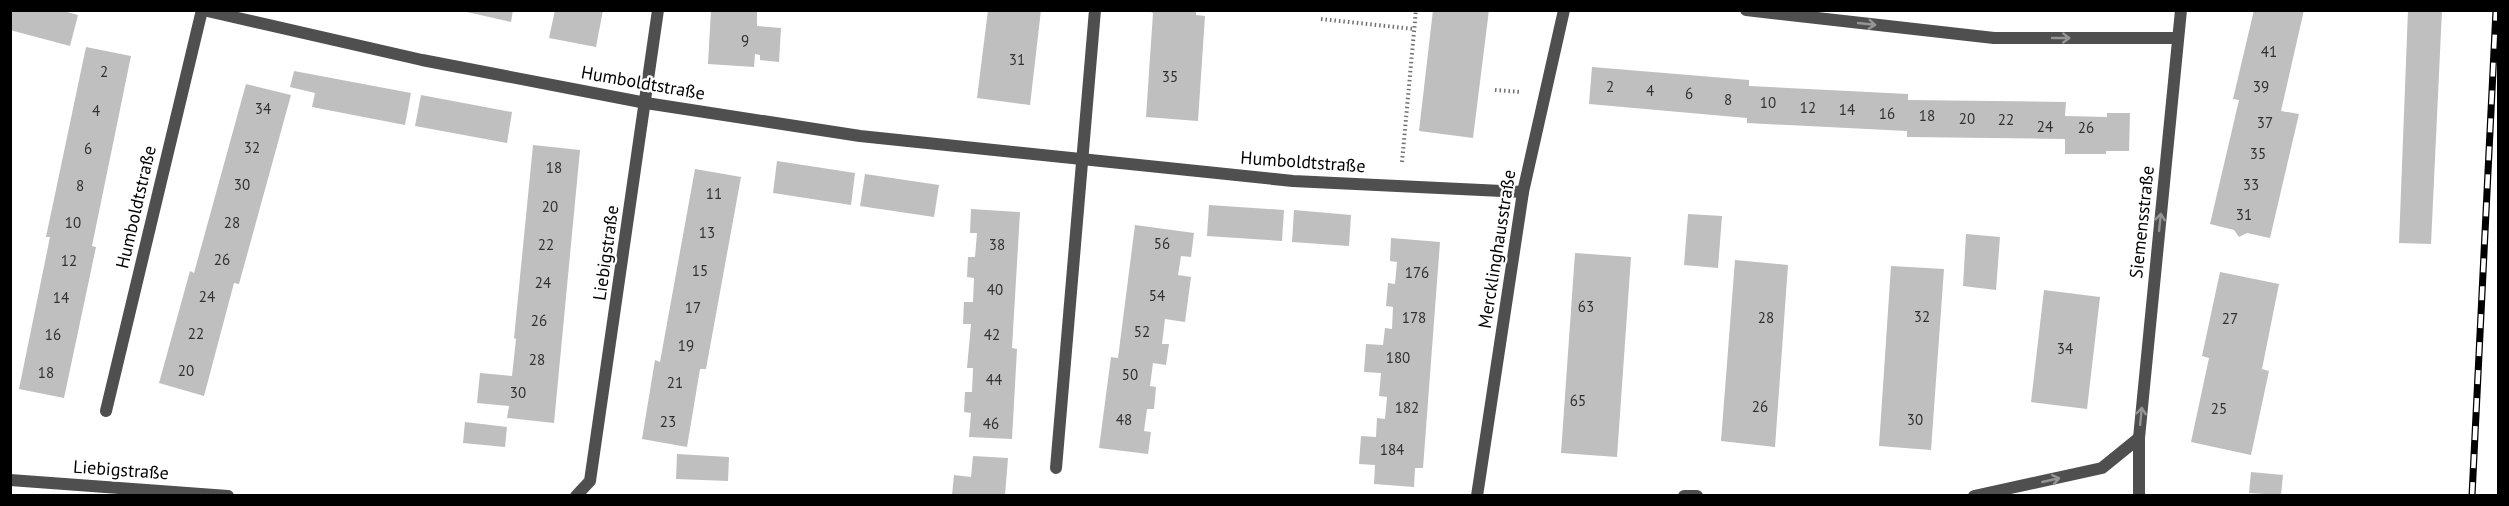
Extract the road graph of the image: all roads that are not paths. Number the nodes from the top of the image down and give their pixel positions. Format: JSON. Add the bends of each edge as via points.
{"nodes":[{"id":1,"x":202,"y":10,"type":"edge"},
{"id":2,"x":658,"y":10,"type":"edge"},
{"id":3,"x":1095,"y":10,"type":"edge"},
{"id":4,"x":1564,"y":10,"type":"edge"},
{"id":5,"x":1746,"y":10,"type":"edge"},
{"id":6,"x":2181,"y":10,"type":"edge"},
{"id":7,"x":2178,"y":38,"type":"junction"},
{"id":8,"x":646,"y":103,"type":"junction"},
{"id":9,"x":1081,"y":160,"type":"junction"},
{"id":10,"x":1523,"y":192,"type":"junction"},
{"id":11,"x":106,"y":411,"type":"dead end"},
{"id":12,"x":2139,"y":438,"type":"junction"},
{"id":13,"x":1056,"y":468,"type":"dead end"},
{"id":14,"x":10,"y":480,"type":"edge"},
{"id":15,"x":228,"y":495,"type":"edge"},
{"id":16,"x":576,"y":495,"type":"edge"},
{"id":17,"x":1478,"y":495,"type":"edge"},
{"id":18,"x":1684,"y":495,"type":"edge"},
{"id":19,"x":1697,"y":495,"type":"edge"},
{"id":20,"x":1974,"y":495,"type":"edge"},
{"id":21,"x":2139,"y":495,"type":"edge"}],
"edges":[{"from":1,"to":8,"type":"street","name":"Humboldtstraße","via":[[422,60]]},
{"from":1,"to":11,"type":"street","name":"Humboldtstraße"},
{"from":2,"to":8,"type":"street","name":"Liebigstraße"},
{"from":3,"to":9,"type":"street"},
{"from":4,"to":10,"type":"street","name":"Mercklinghausstraße"},
{"from":5,"to":7,"type":"street","one_way":true,"via":[[1994,38]]},
{"from":6,"to":7,"type":"street","name":"Siemensstraße"},
{"from":12,"to":7,"type":"street","name":"Siemensstraße","one_way":true},
{"from":8,"to":9,"type":"street","name":"Humboldtstraße","via":[[860,136]]},
{"from":8,"to":16,"type":"street","name":"Liebigstraße","via":[[590,481]]},
{"from":9,"to":10,"type":"street","name":"Humboldtstraße","via":[[1293,181]]},
{"from":9,"to":13,"type":"street"},
{"from":10,"to":17,"type":"street","name":"Mercklinghausstraße"},
{"from":20,"to":12,"type":"street","one_way":true,"via":[[2102,468]]},
{"from":12,"to":21,"type":"street","name":"Siemensstraße"},
{"from":14,"to":15,"type":"street","name":"Liebigstraße"},
{"from":18,"to":19,"type":"street"}]}
